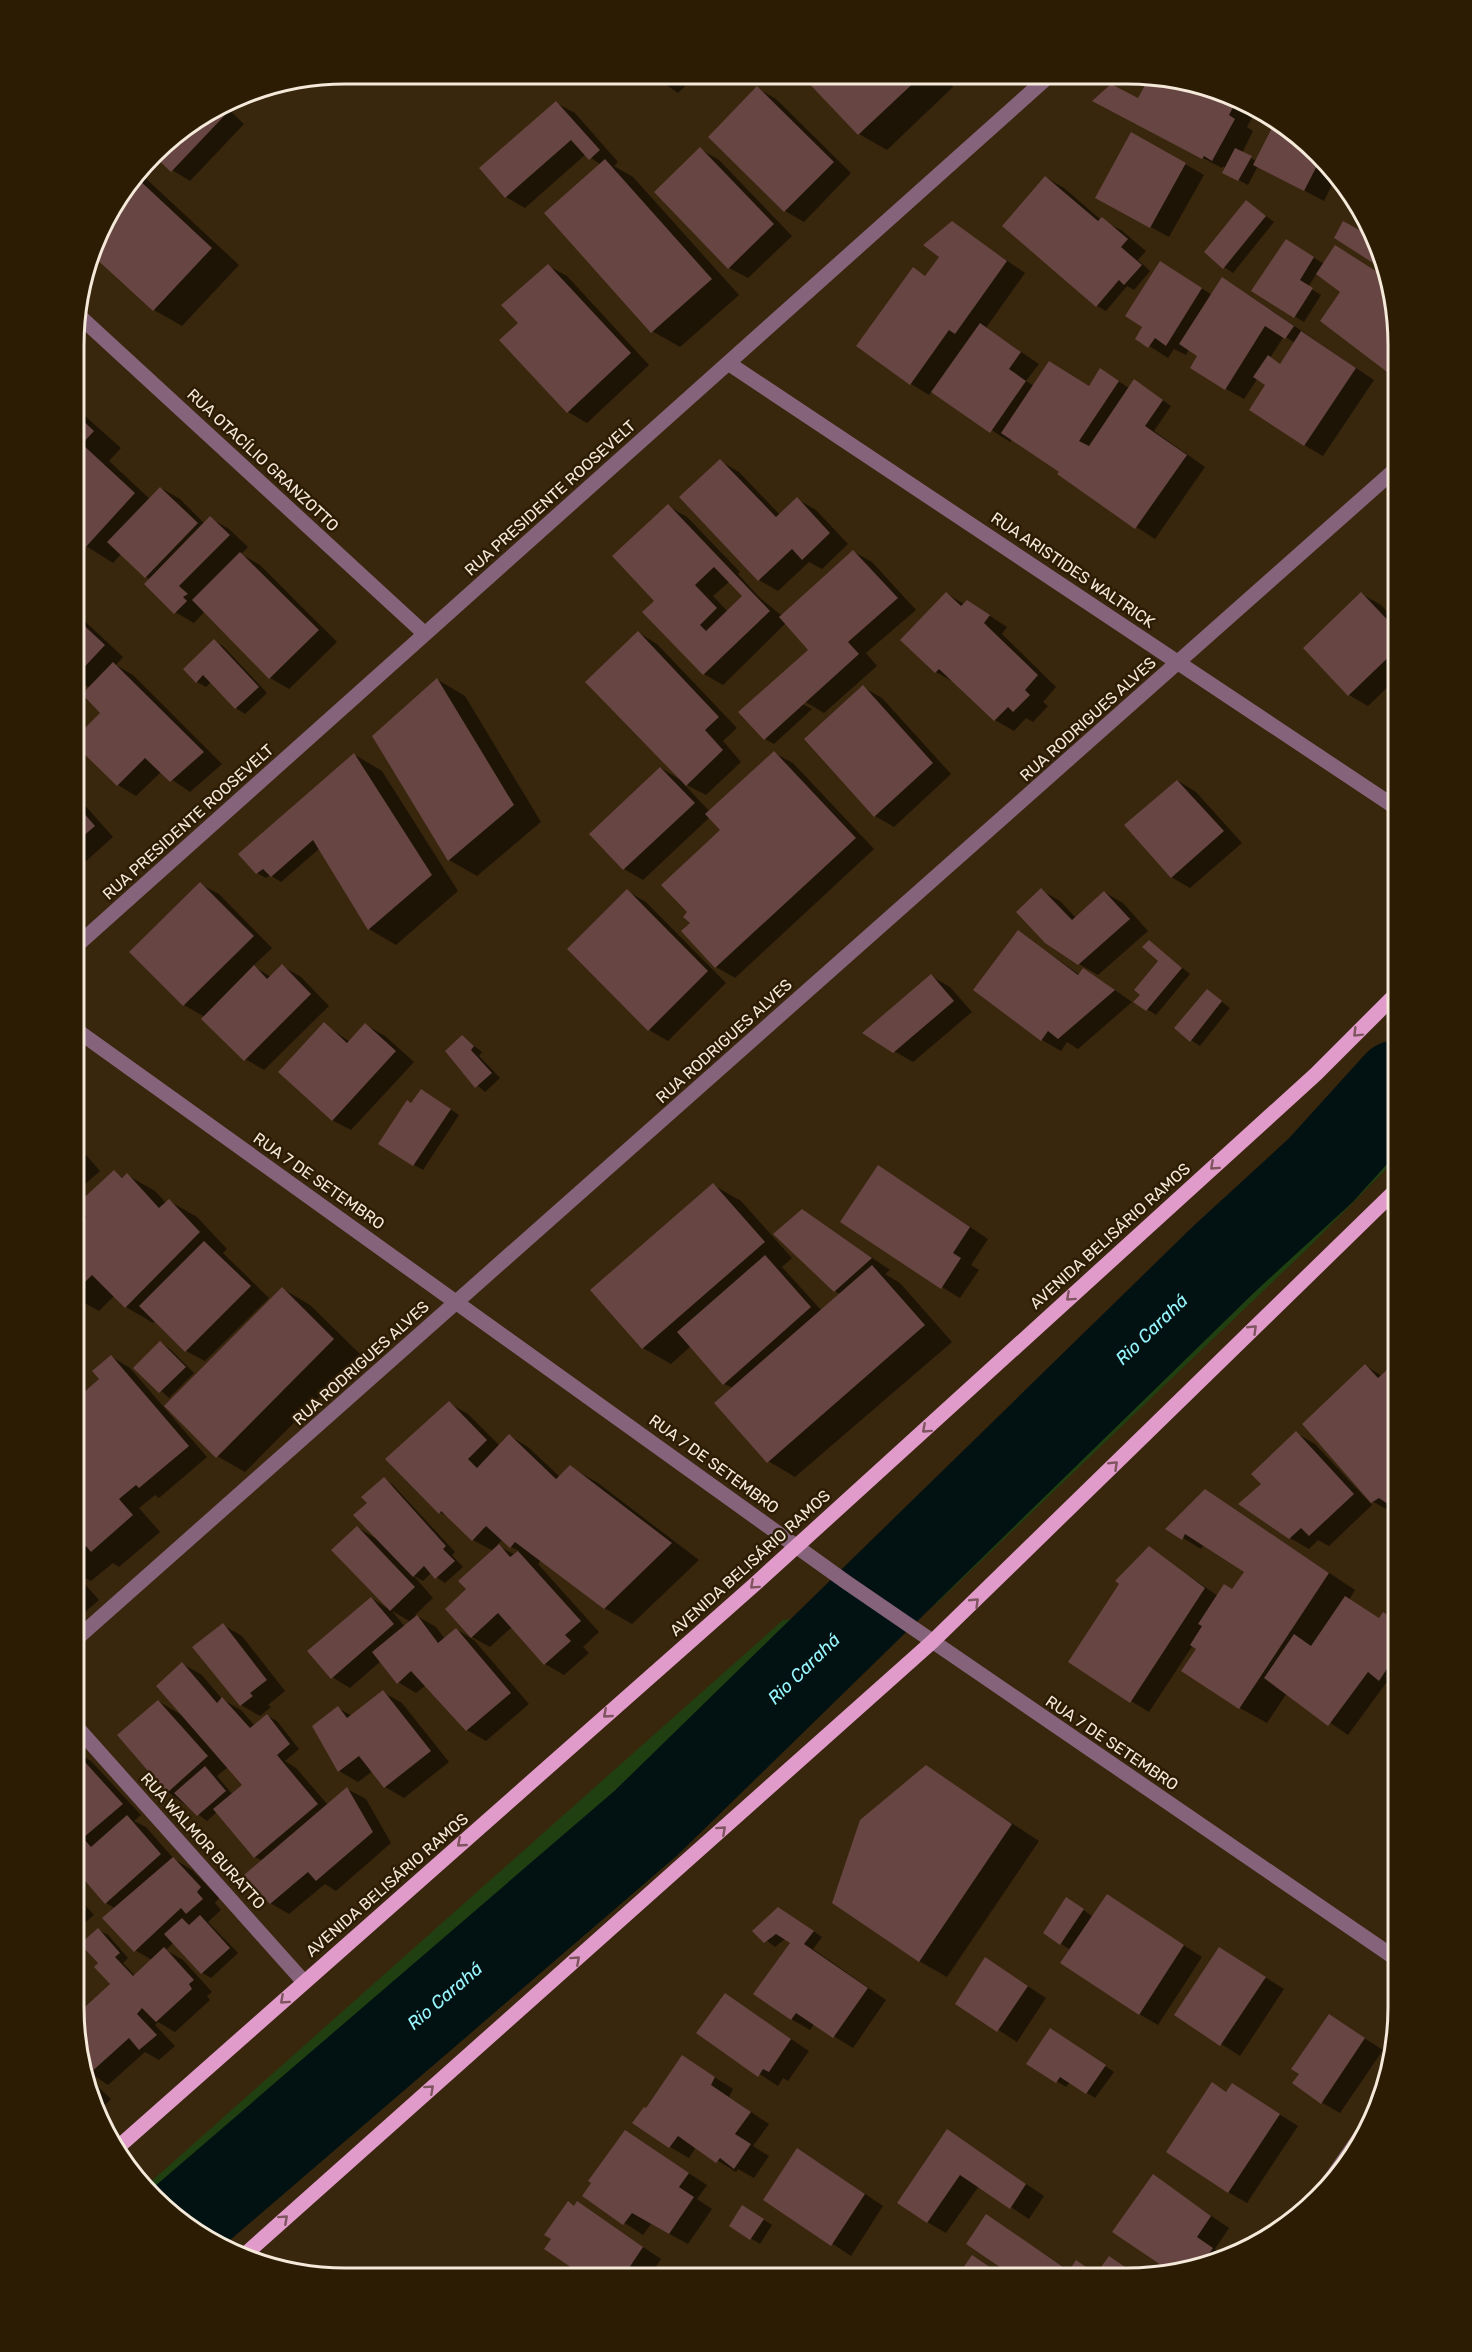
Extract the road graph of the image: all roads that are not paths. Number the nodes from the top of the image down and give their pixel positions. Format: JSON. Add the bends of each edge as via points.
{"nodes":[{"id":1,"x":1040,"y":84,"type":"edge"},
{"id":2,"x":85,"y":323,"type":"edge"},
{"id":3,"x":728,"y":363,"type":"junction"},
{"id":4,"x":1388,"y":476,"type":"edge"},
{"id":5,"x":425,"y":634,"type":"junction"},
{"id":6,"x":1179,"y":662,"type":"junction"},
{"id":7,"x":1388,"y":802,"type":"edge"},
{"id":8,"x":84,"y":939,"type":"edge"},
{"id":9,"x":1388,"y":1002,"type":"edge"},
{"id":10,"x":84,"y":1035,"type":"edge"},
{"id":11,"x":1388,"y":1198,"type":"edge"},
{"id":12,"x":458,"y":1301,"type":"junction"},
{"id":13,"x":797,"y":1546,"type":"junction"},
{"id":14,"x":84,"y":1632,"type":"edge"},
{"id":15,"x":932,"y":1642,"type":"junction"},
{"id":16,"x":84,"y":1735,"type":"edge"},
{"id":17,"x":1388,"y":1953,"type":"edge"},
{"id":18,"x":304,"y":1982,"type":"junction"},
{"id":19,"x":122,"y":2143,"type":"edge"},
{"id":20,"x":250,"y":2250,"type":"edge"}],
"edges":[{"from":1,"to":3,"type":"street","name":"RUA PRESIDENTE ROOSEVELT"},
{"from":2,"to":5,"type":"street","name":"RUA OTACÍLIO GRANZOTTO"},
{"from":3,"to":5,"type":"street","name":"RUA PRESIDENTE ROOSEVELT"},
{"from":3,"to":6,"type":"street","name":"RUA ARISTIDES WALTRICK"},
{"from":4,"to":6,"type":"street","name":"RUA RODRIGUES ALVES"},
{"from":5,"to":8,"type":"street","name":"RUA PRESIDENTE ROOSEVELT"},
{"from":6,"to":7,"type":"street","name":"RUA ARISTIDES WALTRICK"},
{"from":6,"to":12,"type":"street","name":"RUA RODRIGUES ALVES"},
{"from":9,"to":13,"type":"main road","name":"AVENIDA BELISÁRIO RAMOS","one_way":true,"via":[[1316,1074]]},
{"from":10,"to":12,"type":"street","name":"RUA 7 DE SETEMBRO"},
{"from":15,"to":11,"type":"main road","one_way":true},
{"from":12,"to":13,"type":"street","name":"RUA 7 DE SETEMBRO"},
{"from":12,"to":14,"type":"street","name":"RUA RODRIGUES ALVES"},
{"from":13,"to":15,"type":"street","name":"RUA 7 DE SETEMBRO"},
{"from":13,"to":18,"type":"main road","name":"AVENIDA BELISÁRIO RAMOS","one_way":true},
{"from":15,"to":17,"type":"street","name":"RUA 7 DE SETEMBRO"},
{"from":20,"to":15,"type":"main road","one_way":true},
{"from":16,"to":18,"type":"street","name":"RUA WALMOR BURATTO"},
{"from":18,"to":19,"type":"main road","name":"AVENIDA BELISÁRIO RAMOS","one_way":true}]}
